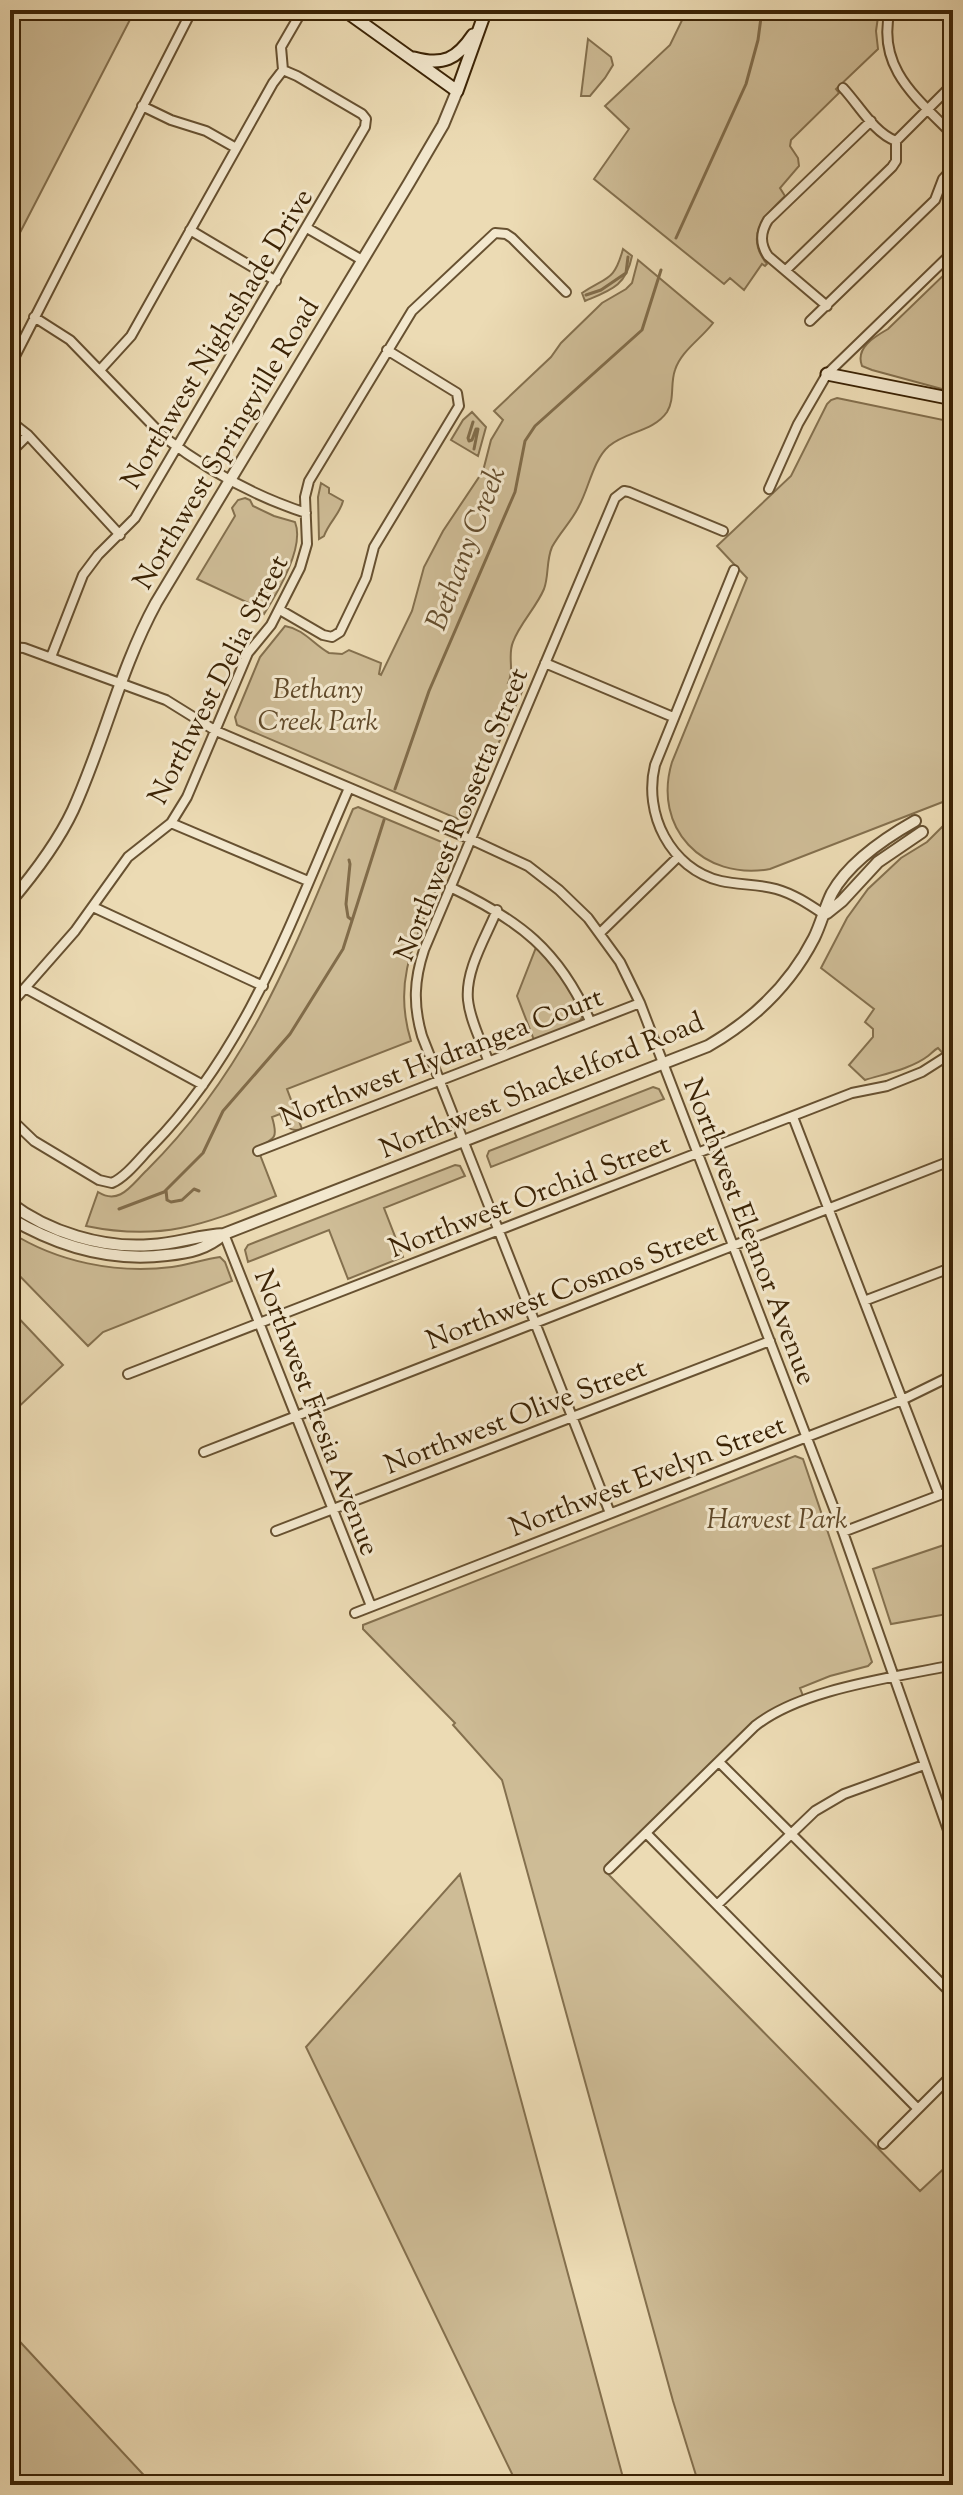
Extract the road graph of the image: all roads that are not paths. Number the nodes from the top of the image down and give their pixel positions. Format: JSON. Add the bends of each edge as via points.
{"nodes":[{"id":1,"x":192,"y":10,"type":"edge"},
{"id":2,"x":344,"y":10,"type":"edge"},
{"id":3,"x":486,"y":10,"type":"edge"},
{"id":4,"x":890,"y":10,"type":"edge"},
{"id":5,"x":299,"y":16,"type":"dead end"},
{"id":6,"x":481,"y":25,"type":"junction"},
{"id":7,"x":409,"y":57,"type":"junction"},
{"id":8,"x":283,"y":70,"type":"junction"},
{"id":9,"x":953,"y":84,"type":"edge"},
{"id":10,"x":843,"y":88,"type":"dead end"},
{"id":11,"x":457,"y":91,"type":"junction"},
{"id":12,"x":142,"y":106,"type":"junction"},
{"id":13,"x":927,"y":108,"type":"junction"},
{"id":14,"x":871,"y":121,"type":"junction"},
{"id":15,"x":953,"y":135,"type":"edge"},
{"id":16,"x":896,"y":141,"type":"junction"},
{"id":17,"x":236,"y":148,"type":"junction"},
{"id":18,"x":953,"y":168,"type":"edge"},
{"id":19,"x":307,"y":228,"type":"junction"},
{"id":20,"x":190,"y":230,"type":"junction"},
{"id":21,"x":953,"y":252,"type":"edge"},
{"id":22,"x":362,"y":260,"type":"junction"},
{"id":23,"x":786,"y":270,"type":"junction"},
{"id":24,"x":276,"y":281,"type":"junction"},
{"id":25,"x":566,"y":292,"type":"dead end"},
{"id":26,"x":827,"y":306,"type":"junction"},
{"id":27,"x":34,"y":317,"type":"junction"},
{"id":28,"x":810,"y":321,"type":"dead end"},
{"id":29,"x":387,"y":350,"type":"junction"},
{"id":30,"x":10,"y":366,"type":"edge"},
{"id":31,"x":100,"y":370,"type":"junction"},
{"id":32,"x":827,"y":374,"type":"junction"},
{"id":33,"x":953,"y":399,"type":"edge"},
{"id":34,"x":10,"y":421,"type":"edge"},
{"id":35,"x":28,"y":435,"type":"junction"},
{"id":36,"x":177,"y":447,"type":"junction"},
{"id":37,"x":10,"y":453,"type":"edge"},
{"id":38,"x":229,"y":479,"type":"junction"},
{"id":39,"x":769,"y":489,"type":"dead end"},
{"id":40,"x":306,"y":513,"type":"junction"},
{"id":41,"x":723,"y":531,"type":"dead end"},
{"id":42,"x":120,"y":535,"type":"junction"},
{"id":43,"x":734,"y":570,"type":"dead end"},
{"id":44,"x":280,"y":610,"type":"junction"},
{"id":45,"x":10,"y":647,"type":"edge"},
{"id":46,"x":51,"y":657,"type":"junction"},
{"id":47,"x":545,"y":663,"type":"junction"},
{"id":48,"x":120,"y":683,"type":"junction"},
{"id":49,"x":673,"y":717,"type":"junction"},
{"id":50,"x":216,"y":731,"type":"junction"},
{"id":51,"x":349,"y":788,"type":"junction"},
{"id":52,"x":915,"y":821,"type":"dead end"},
{"id":53,"x":171,"y":823,"type":"junction"},
{"id":54,"x":922,"y":832,"type":"dead end"},
{"id":55,"x":470,"y":839,"type":"junction"},
{"id":56,"x":678,"y":857,"type":"junction"},
{"id":57,"x":308,"y":881,"type":"junction"},
{"id":58,"x":450,"y":887,"type":"junction"},
{"id":59,"x":10,"y":902,"type":"edge"},
{"id":60,"x":93,"y":907,"type":"junction"},
{"id":61,"x":497,"y":910,"type":"junction"},
{"id":62,"x":825,"y":915,"type":"junction"},
{"id":63,"x":600,"y":933,"type":"junction"},
{"id":64,"x":263,"y":986,"type":"junction"},
{"id":65,"x":25,"y":988,"type":"junction"},
{"id":66,"x":640,"y":1003,"type":"junction"},
{"id":67,"x":10,"y":1005,"type":"edge"},
{"id":68,"x":590,"y":1021,"type":"junction"},
{"id":69,"x":944,"y":1058,"type":"dead end"},
{"id":70,"x":488,"y":1060,"type":"junction"},
{"id":71,"x":662,"y":1064,"type":"junction"},
{"id":72,"x":439,"y":1079,"type":"junction"},
{"id":73,"x":203,"y":1085,"type":"junction"},
{"id":74,"x":793,"y":1117,"type":"junction"},
{"id":75,"x":10,"y":1118,"type":"edge"},
{"id":76,"x":464,"y":1140,"type":"junction"},
{"id":77,"x":258,"y":1151,"type":"dead end"},
{"id":78,"x":697,"y":1153,"type":"junction"},
{"id":79,"x":953,"y":1160,"type":"edge"},
{"id":80,"x":10,"y":1203,"type":"edge"},
{"id":81,"x":828,"y":1208,"type":"junction"},
{"id":82,"x":10,"y":1218,"type":"edge"},
{"id":83,"x":499,"y":1231,"type":"junction"},
{"id":84,"x":224,"y":1234,"type":"junction"},
{"id":85,"x":733,"y":1245,"type":"junction"},
{"id":86,"x":953,"y":1267,"type":"edge"},
{"id":87,"x":864,"y":1301,"type":"junction"},
{"id":88,"x":535,"y":1323,"type":"junction"},
{"id":89,"x":259,"y":1324,"type":"junction"},
{"id":90,"x":770,"y":1341,"type":"junction"},
{"id":91,"x":128,"y":1374,"type":"dead end"},
{"id":92,"x":953,"y":1375,"type":"edge"},
{"id":93,"x":902,"y":1400,"type":"junction"},
{"id":94,"x":572,"y":1416,"type":"junction"},
{"id":95,"x":295,"y":1417,"type":"junction"},
{"id":96,"x":807,"y":1437,"type":"junction"},
{"id":97,"x":204,"y":1452,"type":"dead end"},
{"id":98,"x":953,"y":1490,"type":"edge"},
{"id":99,"x":939,"y":1495,"type":"junction"},
{"id":100,"x":332,"y":1510,"type":"junction"},
{"id":101,"x":610,"y":1513,"type":"junction"},
{"id":102,"x":276,"y":1531,"type":"dead end"},
{"id":103,"x":843,"y":1532,"type":"junction"},
{"id":104,"x":371,"y":1606,"type":"junction"},
{"id":105,"x":355,"y":1613,"type":"dead end"},
{"id":106,"x":953,"y":1665,"type":"edge"},
{"id":107,"x":893,"y":1678,"type":"junction"},
{"id":108,"x":719,"y":1762,"type":"junction"},
{"id":109,"x":924,"y":1765,"type":"junction"},
{"id":110,"x":646,"y":1833,"type":"junction"},
{"id":111,"x":791,"y":1833,"type":"junction"},
{"id":112,"x":953,"y":1839,"type":"edge"},
{"id":113,"x":609,"y":1869,"type":"dead end"},
{"id":114,"x":717,"y":1905,"type":"junction"},
{"id":115,"x":953,"y":1995,"type":"edge"},
{"id":116,"x":953,"y":2074,"type":"edge"},
{"id":117,"x":918,"y":2109,"type":"junction"},
{"id":118,"x":883,"y":2144,"type":"dead end"}],
"edges":[{"from":1,"to":12,"type":"street"},
{"from":2,"to":7,"type":"main road"},
{"from":3,"to":6,"type":"main road","name":"Northwest Springville Road"},
{"from":4,"to":13,"type":"street","via":[[888,48],[898,74]]},
{"from":5,"to":8,"type":"street","via":[[281,47]]},
{"from":6,"to":7,"type":"main road","via":[[449,60]]},
{"from":6,"to":11,"type":"main road","name":"Northwest Springville Road"},
{"from":7,"to":11,"type":"main road"},
{"from":8,"to":17,"type":"street"},
{"from":8,"to":19,"type":"street","name":"Northwest Nightshade Drive","via":[[366,119]]},
{"from":9,"to":13,"type":"street"},
{"from":10,"to":14,"type":"street"},
{"from":11,"to":22,"type":"street","name":"Northwest Springville Road","via":[[443,125]]},
{"from":12,"to":17,"type":"street"},
{"from":12,"to":27,"type":"street"},
{"from":13,"to":15,"type":"street"},
{"from":13,"to":16,"type":"street"},
{"from":14,"to":16,"type":"street"},
{"from":14,"to":23,"type":"street","via":[[765,224],[763,246]]},
{"from":16,"to":23,"type":"street","via":[[892,167]]},
{"from":17,"to":20,"type":"street"},
{"from":18,"to":26,"type":"street","via":[[935,200]]},
{"from":19,"to":22,"type":"street"},
{"from":19,"to":24,"type":"street","name":"Northwest Nightshade Drive"},
{"from":20,"to":24,"type":"street"},
{"from":20,"to":31,"type":"street","via":[[131,336]]},
{"from":21,"to":32,"type":"street"},
{"from":22,"to":38,"type":"street","name":"Northwest Springville Road"},
{"from":23,"to":26,"type":"street"},
{"from":24,"to":36,"type":"street","name":"Northwest Nightshade Drive"},
{"from":25,"to":29,"type":"street","name":"Northwest Delia Street","via":[[512,238],[495,233],[412,311]]},
{"from":26,"to":28,"type":"street"},
{"from":27,"to":30,"type":"street"},
{"from":27,"to":31,"type":"street","via":[[63,333]]},
{"from":29,"to":40,"type":"street","name":"Northwest Delia Street","via":[[314,470]]},
{"from":29,"to":44,"type":"street","via":[[457,393],[459,406],[374,547],[366,578],[340,632],[323,635]]},
{"from":31,"to":36,"type":"street"},
{"from":32,"to":33,"type":"main road"},
{"from":32,"to":39,"type":"street"},
{"from":34,"to":35,"type":"street"},
{"from":35,"to":37,"type":"street"},
{"from":35,"to":42,"type":"street"},
{"from":36,"to":38,"type":"street"},
{"from":36,"to":42,"type":"street","name":"Northwest Nightshade Drive"},
{"from":38,"to":40,"type":"street"},
{"from":38,"to":48,"type":"street","name":"Northwest Springville Road","via":[[149,617]]},
{"from":40,"to":44,"type":"street","name":"Northwest Delia Street","via":[[304,556]]},
{"from":41,"to":47,"type":"street","name":"Northwest Rossetta Street","via":[[629,492],[618,494]]},
{"from":42,"to":46,"type":"street","name":"Northwest Nightshade Drive","via":[[83,575]]},
{"from":43,"to":49,"type":"street"},
{"from":44,"to":50,"type":"street","name":"Northwest Delia Street","via":[[248,653]]},
{"from":45,"to":46,"type":"street","name":"Northwest Eleanor Avenue"},
{"from":46,"to":48,"type":"street","name":"Northwest Eleanor Avenue"},
{"from":47,"to":49,"type":"street"},
{"from":47,"to":55,"type":"street","name":"Northwest Rossetta Street"},
{"from":48,"to":50,"type":"street","name":"Northwest Eleanor Avenue","via":[[166,700]]},
{"from":48,"to":59,"type":"street","name":"Northwest Springville Road","via":[[72,812]]},
{"from":49,"to":56,"type":"street","via":[[651,792],[659,826]]},
{"from":50,"to":51,"type":"street","name":"Northwest Eleanor Avenue"},
{"from":50,"to":53,"type":"street","name":"Northwest Delia Street"},
{"from":51,"to":55,"type":"street","name":"Northwest Eleanor Avenue"},
{"from":51,"to":57,"type":"street"},
{"from":52,"to":62,"type":"street","name":"Northwest Shackelford Road","via":[[854,867],[832,894]]},
{"from":53,"to":57,"type":"street"},
{"from":53,"to":60,"type":"street","name":"Northwest Delia Street","via":[[128,857]]},
{"from":54,"to":62,"type":"street","name":"Northwest Shackelford Road","via":[[878,862]]},
{"from":55,"to":58,"type":"street","name":"Northwest Rossetta Street"},
{"from":55,"to":63,"type":"street","name":"Northwest Eleanor Avenue","via":[[528,866]]},
{"from":56,"to":62,"type":"street","via":[[706,876],[777,889]]},
{"from":56,"to":63,"type":"street"},
{"from":57,"to":64,"type":"street"},
{"from":58,"to":61,"type":"street"},
{"from":58,"to":72,"type":"street","name":"Northwest Rossetta Street","via":[[421,958],[414,998]]},
{"from":60,"to":64,"type":"street"},
{"from":60,"to":65,"type":"street","name":"Northwest Delia Street"},
{"from":61,"to":68,"type":"street","via":[[547,952],[568,978]]},
{"from":61,"to":70,"type":"street","via":[[468,993]]},
{"from":62,"to":71,"type":"street","name":"Northwest Shackelford Road","via":[[788,979],[750,1019],[708,1046]]},
{"from":63,"to":66,"type":"street","name":"Northwest Eleanor Avenue"},
{"from":64,"to":73,"type":"street"},
{"from":65,"to":67,"type":"street","name":"Northwest Delia Street"},
{"from":65,"to":73,"type":"street"},
{"from":66,"to":68,"type":"street","name":"Northwest Hydrangea Court"},
{"from":66,"to":71,"type":"street","name":"Northwest Eleanor Avenue"},
{"from":68,"to":70,"type":"street","name":"Northwest Hydrangea Court"},
{"from":69,"to":74,"type":"street","name":"Northwest Orchid Street","via":[[887,1086],[856,1092]]},
{"from":70,"to":72,"type":"street","name":"Northwest Hydrangea Court"},
{"from":71,"to":76,"type":"street","name":"Northwest Shackelford Road"},
{"from":71,"to":78,"type":"street","name":"Northwest Eleanor Avenue"},
{"from":72,"to":76,"type":"street","name":"Northwest Rossetta Street"},
{"from":72,"to":77,"type":"street","name":"Northwest Hydrangea Court"},
{"from":73,"to":75,"type":"street","via":[[169,1129],[112,1183],[34,1141]]},
{"from":74,"to":78,"type":"street","name":"Northwest Orchid Street"},
{"from":74,"to":81,"type":"street"},
{"from":76,"to":83,"type":"street","name":"Northwest Rossetta Street"},
{"from":76,"to":84,"type":"street","name":"Northwest Shackelford Road"},
{"from":78,"to":83,"type":"street","name":"Northwest Orchid Street"},
{"from":78,"to":85,"type":"street","name":"Northwest Eleanor Avenue"},
{"from":79,"to":81,"type":"street","name":"Northwest Cosmos Street"},
{"from":80,"to":84,"type":"street","name":"Northwest Shackelford Road","via":[[62,1231],[120,1245],[149,1246]]},
{"from":81,"to":85,"type":"street","name":"Northwest Cosmos Street"},
{"from":81,"to":87,"type":"street"},
{"from":82,"to":84,"type":"street","name":"Northwest Shackelford Road","via":[[58,1242],[118,1257],[193,1251]]},
{"from":83,"to":88,"type":"street","name":"Northwest Rossetta Street"},
{"from":83,"to":89,"type":"street","name":"Northwest Orchid Street"},
{"from":84,"to":89,"type":"street","name":"Northwest Fresia Avenue"},
{"from":85,"to":88,"type":"street","name":"Northwest Cosmos Street"},
{"from":85,"to":90,"type":"street","name":"Northwest Eleanor Avenue"},
{"from":86,"to":87,"type":"street"},
{"from":87,"to":93,"type":"street"},
{"from":88,"to":94,"type":"street","name":"Northwest Rossetta Street"},
{"from":88,"to":95,"type":"street","name":"Northwest Cosmos Street"},
{"from":89,"to":91,"type":"street","name":"Northwest Orchid Street"},
{"from":89,"to":95,"type":"street","name":"Northwest Fresia Avenue"},
{"from":90,"to":94,"type":"street","name":"Northwest Olive Street"},
{"from":90,"to":96,"type":"street","name":"Northwest Eleanor Avenue"},
{"from":92,"to":93,"type":"street","name":"Northwest Evelyn Street"},
{"from":93,"to":96,"type":"street","name":"Northwest Evelyn Street"},
{"from":93,"to":99,"type":"street"},
{"from":94,"to":100,"type":"street","name":"Northwest Olive Street"},
{"from":94,"to":101,"type":"street","name":"Northwest Rossetta Street"},
{"from":95,"to":97,"type":"street","name":"Northwest Cosmos Street"},
{"from":95,"to":100,"type":"street","name":"Northwest Fresia Avenue"},
{"from":96,"to":101,"type":"street","name":"Northwest Evelyn Street"},
{"from":96,"to":103,"type":"street","name":"Northwest Eleanor Avenue"},
{"from":98,"to":99,"type":"street"},
{"from":99,"to":103,"type":"street"},
{"from":100,"to":102,"type":"street","name":"Northwest Olive Street"},
{"from":100,"to":104,"type":"street","name":"Northwest Fresia Avenue"},
{"from":101,"to":104,"type":"street","name":"Northwest Evelyn Street"},
{"from":103,"to":107,"type":"street","name":"Northwest Eleanor Avenue"},
{"from":104,"to":105,"type":"street","name":"Northwest Evelyn Street"},
{"from":106,"to":107,"type":"street"},
{"from":107,"to":108,"type":"street","via":[[779,1710]]},
{"from":107,"to":109,"type":"street","name":"Northwest Eleanor Avenue"},
{"from":108,"to":110,"type":"street"},
{"from":108,"to":111,"type":"street"},
{"from":109,"to":111,"type":"street","via":[[831,1800]]},
{"from":109,"to":112,"type":"street","name":"Northwest Eleanor Avenue"},
{"from":110,"to":113,"type":"street"},
{"from":110,"to":114,"type":"street"},
{"from":111,"to":114,"type":"street"},
{"from":111,"to":115,"type":"street"},
{"from":114,"to":117,"type":"street"},
{"from":116,"to":117,"type":"street"},
{"from":117,"to":118,"type":"street"}]}
